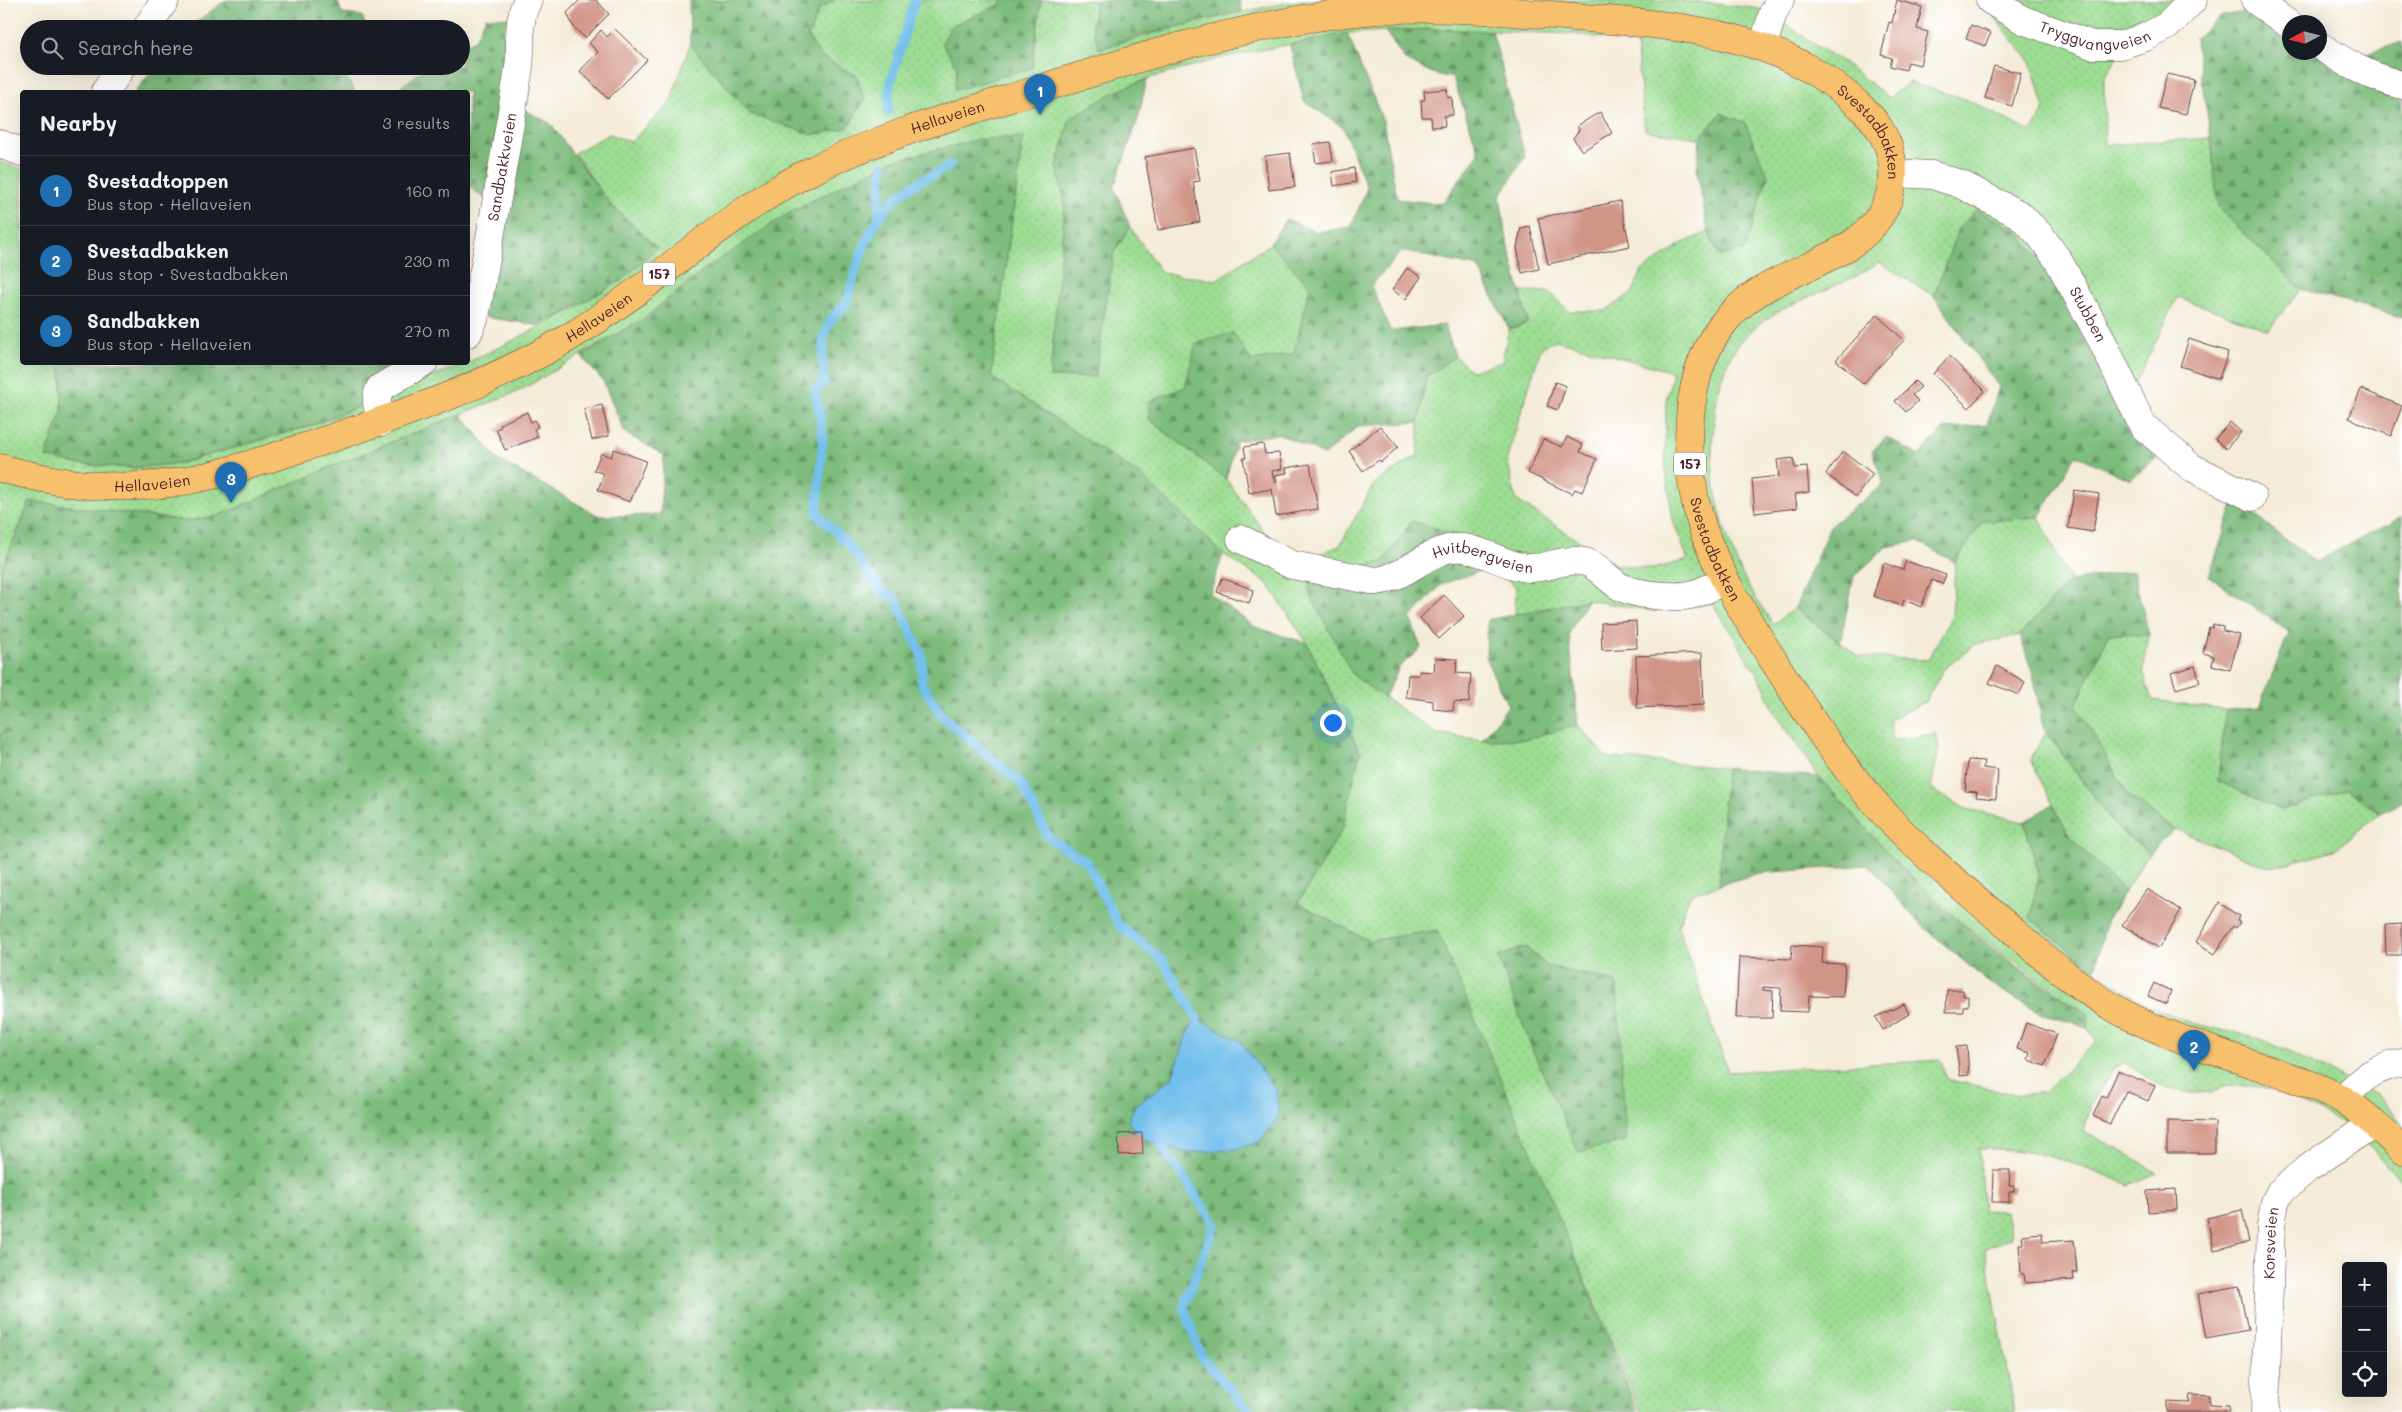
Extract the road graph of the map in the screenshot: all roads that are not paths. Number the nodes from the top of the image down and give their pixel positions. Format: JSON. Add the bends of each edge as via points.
{"nodes":[{"id":1,"x":165,"y":0,"type":"edge"},
{"id":2,"x":528,"y":0,"type":"edge"},
{"id":3,"x":1780,"y":0,"type":"edge"},
{"id":4,"x":1990,"y":0,"type":"edge"},
{"id":5,"x":2194,"y":0,"type":"edge"},
{"id":6,"x":2254,"y":0,"type":"edge"},
{"id":7,"x":1312,"y":18,"type":"joint"},
{"id":8,"x":2282,"y":19,"type":"edge"},
{"id":9,"x":152,"y":20,"type":"edge"},
{"id":10,"x":1763,"y":46,"type":"junction"},
{"id":11,"x":2327,"y":50,"type":"edge"},
{"id":12,"x":116,"y":75,"type":"edge"},
{"id":13,"x":2402,"y":85,"type":"edge"},
{"id":14,"x":106,"y":90,"type":"edge"},
{"id":15,"x":0,"y":144,"type":"edge"},
{"id":16,"x":20,"y":151,"type":"edge"},
{"id":17,"x":1894,"y":173,"type":"junction"},
{"id":18,"x":470,"y":328,"type":"edge"},
{"id":19,"x":419,"y":365,"type":"edge"},
{"id":20,"x":382,"y":422,"type":"junction"},
{"id":21,"x":0,"y":468,"type":"edge"},
{"id":22,"x":2252,"y":497,"type":"dead end"},
{"id":23,"x":1241,"y":539,"type":"dead end"},
{"id":24,"x":1725,"y":579,"type":"junction"},
{"id":25,"x":2402,"y":1063,"type":"edge"},
{"id":26,"x":2343,"y":1099,"type":"junction"},
{"id":27,"x":2374,"y":1122,"type":"junction"},
{"id":28,"x":2402,"y":1150,"type":"edge"},
{"id":29,"x":2266,"y":1412,"type":"edge"}],
"edges":[{"from":1,"to":9,"type":"street"},
{"from":2,"to":18,"type":"street","name":"Sandbakkveien","via":[[523,8],[521,55],[504,162],[475,317]]},
{"from":3,"to":10,"type":"street"},
{"from":4,"to":5,"type":"street","name":"Tryggvangveien","via":[[2023,20],[2092,45],[2121,45],[2146,38],[2167,26]]},
{"from":6,"to":8,"type":"street"},
{"from":7,"to":10,"type":"main road","name":"Svestadbakken","number":"157","via":[[1390,10],[1506,11],[1673,26]]},
{"from":7,"to":20,"type":"main road","name":"Hellaveien","number":"157","via":[[1198,42],[1116,64],[924,125],[839,157],[769,194],[573,336],[446,397]]},
{"from":10,"to":17,"type":"main road","name":"Svestadbakken","number":"157","via":[[1819,73],[1871,116],[1891,150]]},
{"from":11,"to":13,"type":"street","via":[[2376,78]]},
{"from":12,"to":14,"type":"street"},
{"from":15,"to":16,"type":"street"},
{"from":17,"to":22,"type":"street","name":"Stubben","via":[[1932,175],[1960,184],[2020,215],[2058,260],[2143,426],[2191,467]]},
{"from":17,"to":24,"type":"main road","name":"Svestadbakken","number":"157","via":[[1890,195],[1872,227],[1852,244],[1771,284],[1740,305],[1718,330],[1707,351],[1698,373],[1689,456],[1695,498],[1705,533]]},
{"from":19,"to":20,"type":"street","via":[[380,388],[376,405]]},
{"from":20,"to":21,"type":"main road","name":"Hellaveien","number":"157","via":[[229,472],[182,482],[100,486],[63,482]]},
{"from":23,"to":24,"type":"street","name":"Hvitbergveien","via":[[1292,565],[1376,581],[1399,575],[1436,553],[1462,548],[1530,568],[1562,562],[1587,563],[1622,588],[1665,596],[1694,594]]},
{"from":24,"to":26,"type":"main road","name":"Svestadbakken","number":"157","via":[[1772,659],[1844,767],[1915,846],[2040,954],[2097,997],[2129,1016]]},
{"from":25,"to":26,"type":"street","via":[[2381,1067],[2356,1084]]},
{"from":26,"to":27,"type":"main road","name":"Svestadbakken","number":"157"},
{"from":27,"to":28,"type":"main road","name":"Svestadbakken","number":"157"},
{"from":27,"to":29,"type":"street","name":"Korsveien","via":[[2307,1170],[2280,1192],[2275,1202],[2271,1225]]}]}
